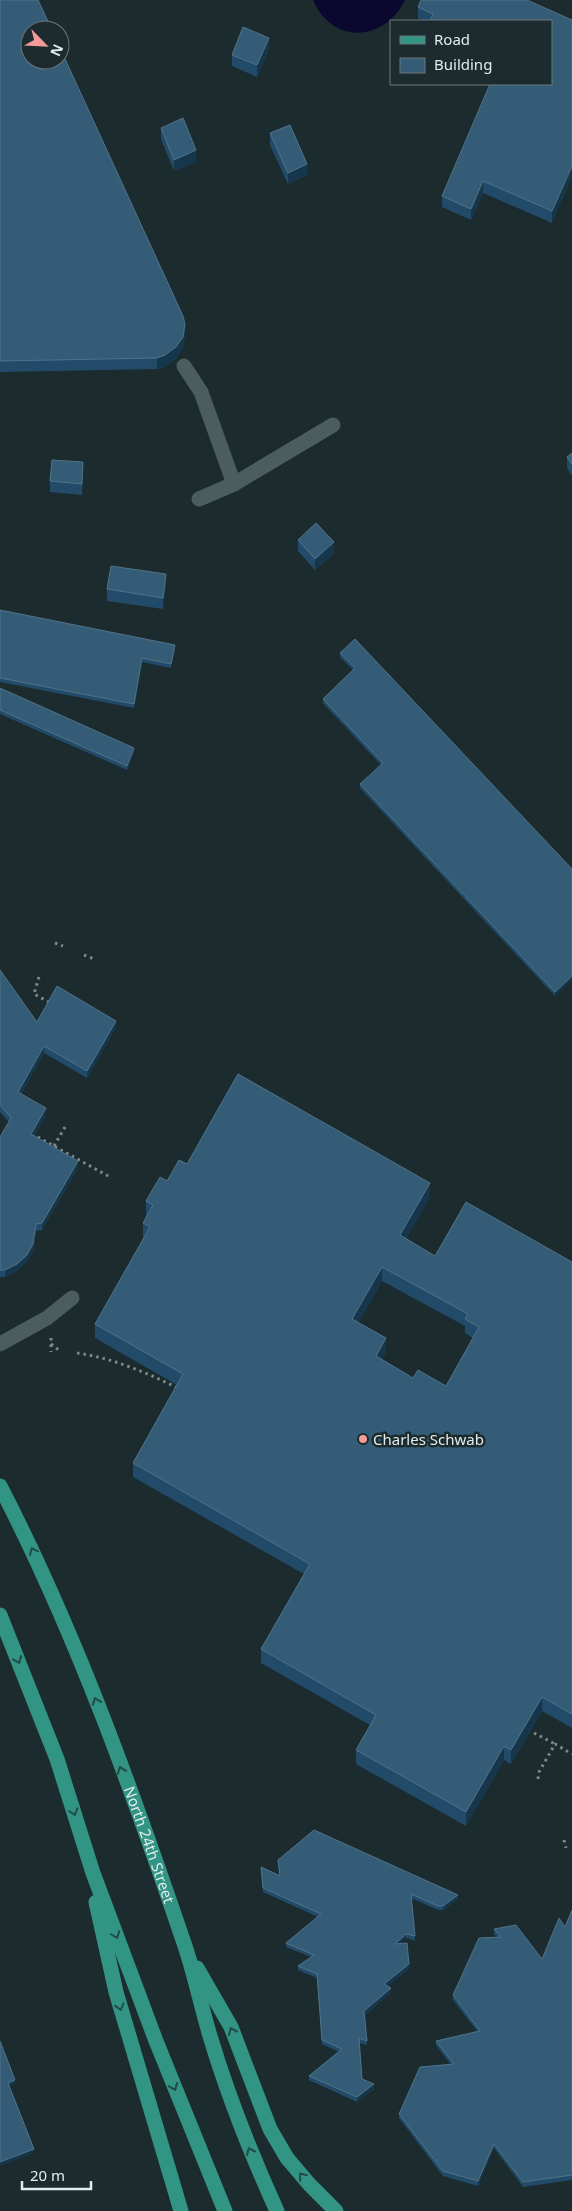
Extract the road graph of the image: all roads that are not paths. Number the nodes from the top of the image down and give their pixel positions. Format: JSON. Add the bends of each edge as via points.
{"nodes":[{"id":1,"x":184,"y":366,"type":"dead end"},
{"id":2,"x":333,"y":425,"type":"dead end"},
{"id":3,"x":234,"y":484,"type":"junction"},
{"id":4,"x":199,"y":499,"type":"dead end"},
{"id":5,"x":72,"y":1298,"type":"dead end"},
{"id":6,"x":0,"y":1344,"type":"edge"},
{"id":7,"x":0,"y":1486,"type":"edge"},
{"id":8,"x":0,"y":1614,"type":"edge"},
{"id":9,"x":93,"y":1873,"type":"junction"},
{"id":10,"x":185,"y":1948,"type":"junction"},
{"id":11,"x":181,"y":2211,"type":"edge"},
{"id":12,"x":225,"y":2211,"type":"edge"},
{"id":13,"x":277,"y":2211,"type":"edge"},
{"id":14,"x":336,"y":2211,"type":"edge"}],
"edges":[{"from":1,"to":3,"type":"lane","via":[[201,392]]},
{"from":2,"to":3,"type":"lane"},
{"from":3,"to":4,"type":"lane"},
{"from":5,"to":6,"type":"lane","via":[[47,1318]]},
{"from":10,"to":7,"type":"main road","name":"North 24th Street","one_way":true,"via":[[89,1683],[32,1549]]},
{"from":8,"to":9,"type":"main road","one_way":true,"via":[[57,1759]]},
{"from":9,"to":11,"type":"main road","one_way":true,"via":[[97,1910],[116,1992]]},
{"from":9,"to":12,"type":"main road","one_way":true,"via":[[159,2049]]},
{"from":13,"to":10,"type":"main road","name":"North 24th Street","one_way":true,"via":[[246,2143],[210,2037]]},
{"from":14,"to":10,"type":"main road","one_way":true,"via":[[303,2178],[270,2129],[231,2027]]}]}
